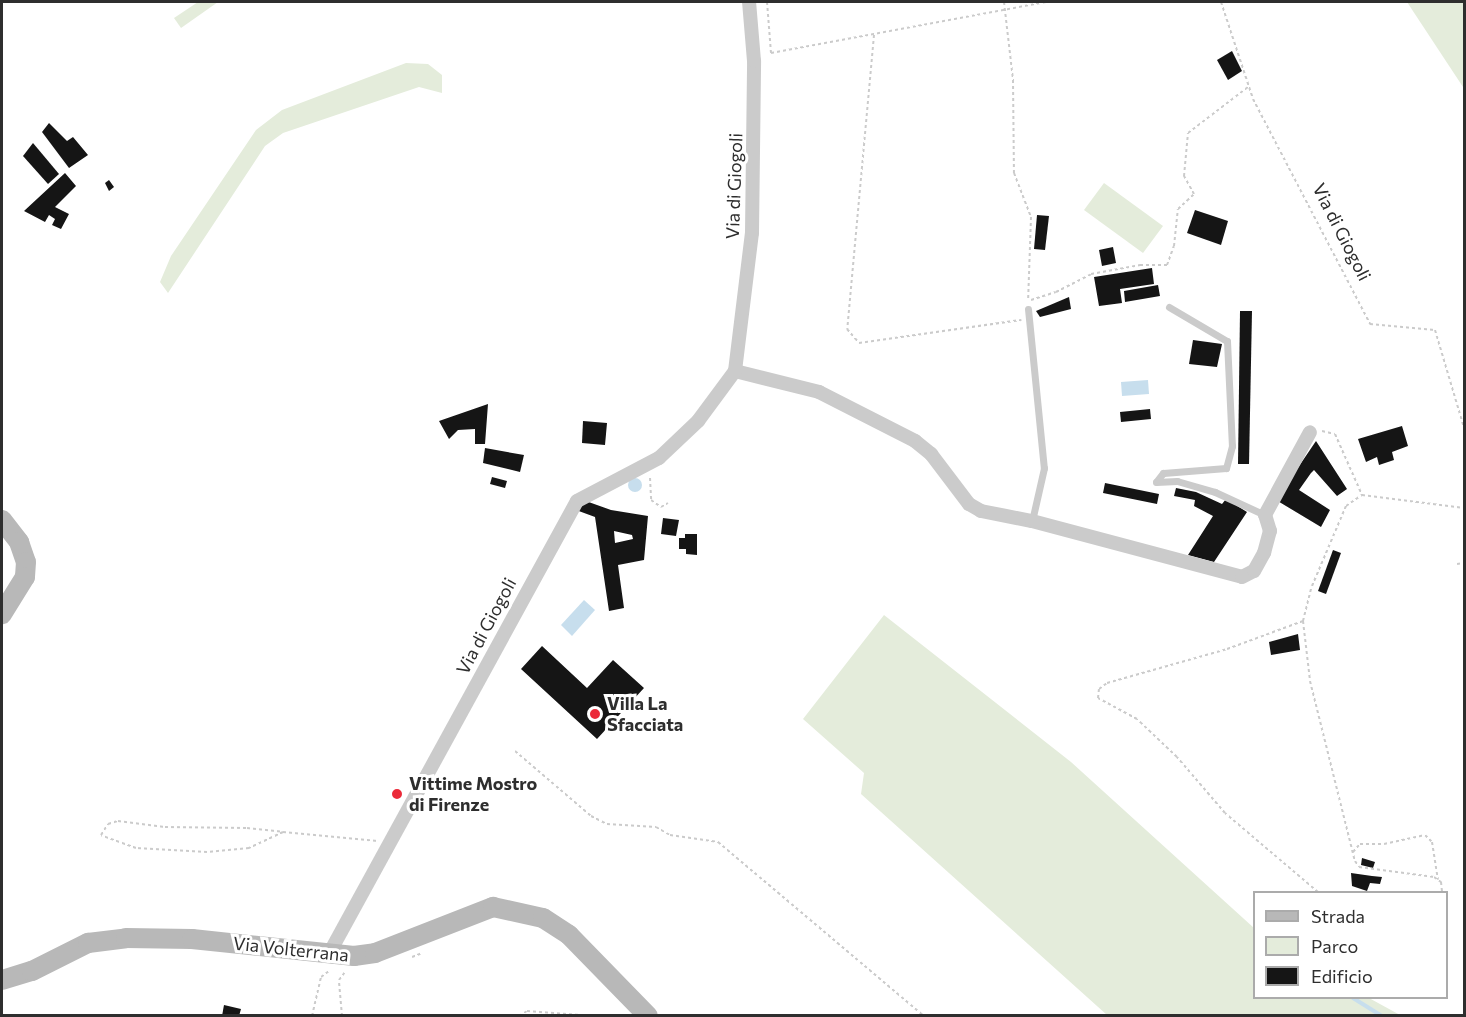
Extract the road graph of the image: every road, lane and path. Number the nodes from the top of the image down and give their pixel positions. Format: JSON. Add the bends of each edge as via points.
{"nodes":[{"id":1,"x":748,"y":2,"type":"edge"},
{"id":2,"x":766,"y":2,"type":"edge"},
{"id":3,"x":1004,"y":2,"type":"edge"},
{"id":4,"x":1047,"y":2,"type":"edge"},
{"id":5,"x":1221,"y":2,"type":"edge"},
{"id":6,"x":1005,"y":10,"type":"junction"},
{"id":7,"x":874,"y":35,"type":"junction"},
{"id":8,"x":1249,"y":87,"type":"junction"},
{"id":9,"x":1028,"y":301,"type":"junction"},
{"id":10,"x":1169,"y":307,"type":"dead end"},
{"id":11,"x":1028,"y":309,"type":"joint"},
{"id":12,"x":1029,"y":319,"type":"junction"},
{"id":13,"x":735,"y":371,"type":"junction"},
{"id":14,"x":1464,"y":428,"type":"edge"},
{"id":15,"x":1310,"y":432,"type":"joint"},
{"id":16,"x":645,"y":465,"type":"junction"},
{"id":17,"x":1362,"y":495,"type":"junction"},
{"id":18,"x":668,"y":503,"type":"dead end"},
{"id":19,"x":1464,"y":508,"type":"edge"},
{"id":20,"x":1265,"y":515,"type":"junction"},
{"id":21,"x":2,"y":520,"type":"edge"},
{"id":22,"x":1032,"y":521,"type":"junction"},
{"id":23,"x":1464,"y":562,"type":"edge"},
{"id":24,"x":1458,"y":564,"type":"dead end"},
{"id":25,"x":2,"y":614,"type":"edge"},
{"id":26,"x":1303,"y":621,"type":"junction"},
{"id":27,"x":515,"y":751,"type":"dead end"},
{"id":28,"x":284,"y":832,"type":"junction"},
{"id":29,"x":389,"y":842,"type":"junction"},
{"id":30,"x":1353,"y":852,"type":"junction"},
{"id":31,"x":1438,"y":880,"type":"junction"},
{"id":32,"x":1317,"y":891,"type":"edge"},
{"id":33,"x":1442,"y":891,"type":"edge"},
{"id":34,"x":330,"y":952,"type":"junction"},
{"id":35,"x":2,"y":980,"type":"edge"},
{"id":36,"x":312,"y":1016,"type":"edge"},
{"id":37,"x":342,"y":1016,"type":"edge"},
{"id":38,"x":519,"y":1016,"type":"edge"},
{"id":39,"x":594,"y":1016,"type":"edge"},
{"id":40,"x":648,"y":1016,"type":"edge"},
{"id":41,"x":924,"y":1016,"type":"edge"}],
"edges":[{"from":1,"to":13,"type":"street","name":"Via di Giogoli","via":[[754,61],[752,233]]},
{"from":2,"to":7,"type":"path","via":[[771,53]]},
{"from":3,"to":6,"type":"path"},
{"from":4,"to":6,"type":"path"},
{"from":5,"to":8,"type":"path","name":"Via di Giogoli"},
{"from":6,"to":7,"type":"path"},
{"from":6,"to":9,"type":"path","via":[[1014,80],[1014,173],[1031,217]]},
{"from":7,"to":12,"type":"path","via":[[847,329],[860,343]]},
{"from":8,"to":9,"type":"path","via":[[1188,133],[1184,176],[1194,194],[1178,209],[1174,246],[1167,265],[1140,265],[1091,274]]},
{"from":8,"to":14,"type":"path","name":"Via di Giogoli","via":[[1370,324],[1435,330]]},
{"from":9,"to":11,"type":"path"},
{"from":10,"to":20,"type":"lane","via":[[1227,341],[1232,446],[1226,468],[1163,473],[1156,483],[1177,482],[1215,492]]},
{"from":11,"to":12,"type":"lane"},
{"from":12,"to":22,"type":"lane","via":[[1044,468]]},
{"from":13,"to":16,"type":"street","name":"Via di Giogoli","via":[[698,421]]},
{"from":13,"to":22,"type":"street","via":[[819,392],[843,403],[915,441],[931,454],[969,504],[981,512]]},
{"from":15,"to":17,"type":"path","via":[[1328,430],[1335,434]]},
{"from":15,"to":20,"type":"street"},
{"from":16,"to":18,"type":"path","via":[[651,500],[661,507]]},
{"from":16,"to":29,"type":"street","name":"Via di Giogoli","via":[[577,501]]},
{"from":17,"to":19,"type":"path"},
{"from":17,"to":26,"type":"path","via":[[1346,506],[1312,586]]},
{"from":20,"to":22,"type":"street","via":[[1270,531],[1264,553],[1254,571],[1242,577]]},
{"from":21,"to":25,"type":"main road","via":[[19,542],[26,562],[25,578]]},
{"from":23,"to":24,"type":"path"},
{"from":26,"to":30,"type":"path","via":[[1310,681]]},
{"from":26,"to":32,"type":"path","via":[[1227,650],[1107,683],[1099,690],[1098,698],[1137,719],[1177,757],[1225,813]]},
{"from":27,"to":41,"type":"path","via":[[607,824],[656,827],[670,835],[718,842]]},
{"from":28,"to":28,"type":"path","via":[[118,821],[108,824],[101,835],[136,848],[207,852],[249,848]]},
{"from":28,"to":29,"type":"path"},
{"from":29,"to":34,"type":"street","name":"Via di Giogoli"},
{"from":30,"to":31,"type":"path","via":[[1359,867]]},
{"from":30,"to":31,"type":"path","via":[[1360,844],[1384,844],[1425,835],[1432,842]]},
{"from":31,"to":33,"type":"path"},
{"from":34,"to":35,"type":"main road","name":"Via Volterrana","via":[[192,939],[126,938],[88,943],[32,971]]},
{"from":34,"to":40,"type":"main road","name":"Via Volterrana","via":[[354,956],[375,953],[484,910],[516,910],[543,918],[569,934]]},
{"from":36,"to":37,"type":"path","via":[[326,970],[345,970],[339,980]]},
{"from":38,"to":39,"type":"path","via":[[527,1011]]}]}
